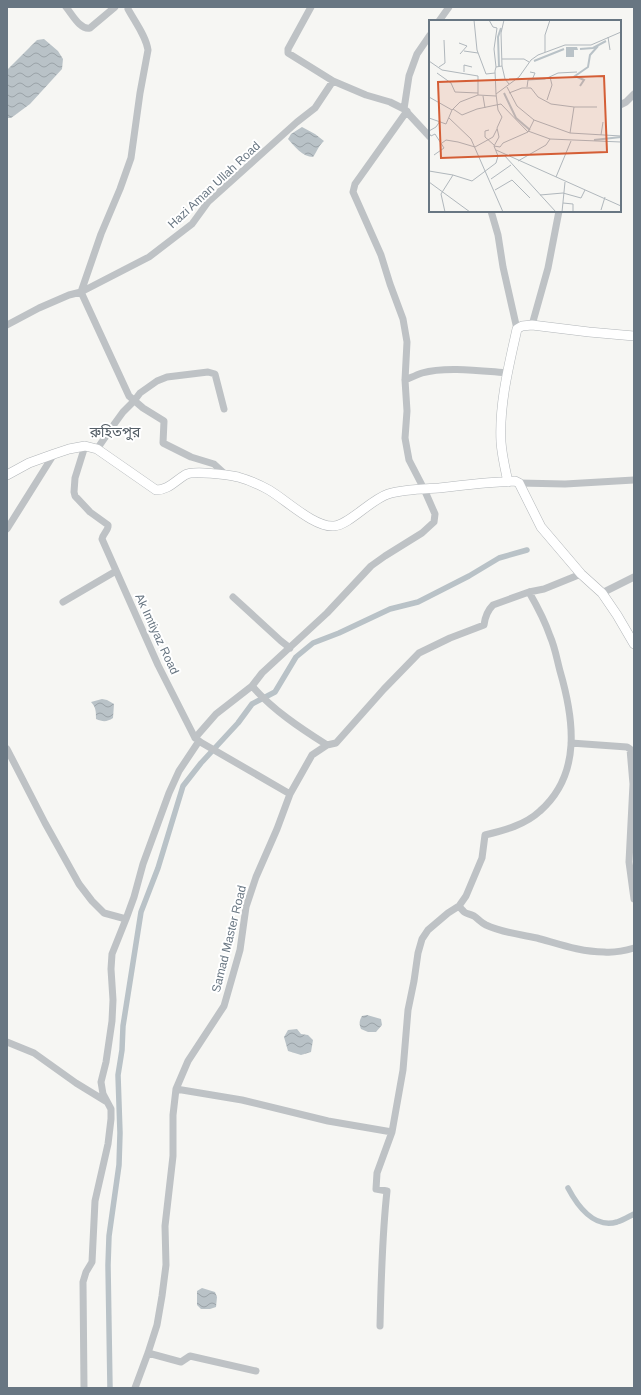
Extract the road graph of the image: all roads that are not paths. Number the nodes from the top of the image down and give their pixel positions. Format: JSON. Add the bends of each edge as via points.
{"nodes":[{"id":1,"x":66,"y":7,"type":"edge"},
{"id":2,"x":115,"y":7,"type":"edge"},
{"id":3,"x":311,"y":7,"type":"edge"},
{"id":4,"x":449,"y":7,"type":"edge"},
{"id":5,"x":129,"y":8,"type":"edge"},
{"id":6,"x":440,"y":20,"type":"edge"},
{"id":7,"x":429,"y":36,"type":"edge"},
{"id":8,"x":332,"y":81,"type":"junction"},
{"id":9,"x":634,"y":94,"type":"edge"},
{"id":10,"x":621,"y":104,"type":"edge"},
{"id":11,"x":405,"y":110,"type":"junction"},
{"id":12,"x":429,"y":136,"type":"edge"},
{"id":13,"x":490,"y":212,"type":"edge"},
{"id":14,"x":559,"y":212,"type":"edge"},
{"id":15,"x":81,"y":292,"type":"junction"},
{"id":16,"x":7,"y":325,"type":"edge"},
{"id":17,"x":532,"y":325,"type":"junction"},
{"id":18,"x":517,"y":329,"type":"junction"},
{"id":19,"x":634,"y":336,"type":"edge"},
{"id":20,"x":508,"y":373,"type":"junction"},
{"id":21,"x":404,"y":380,"type":"junction"},
{"id":22,"x":134,"y":401,"type":"junction"},
{"id":23,"x":224,"y":409,"type":"dead end"},
{"id":24,"x":85,"y":446,"type":"junction"},
{"id":25,"x":97,"y":449,"type":"junction"},
{"id":26,"x":54,"y":454,"type":"junction"},
{"id":27,"x":7,"y":475,"type":"edge"},
{"id":28,"x":226,"y":475,"type":"junction"},
{"id":29,"x":634,"y":480,"type":"edge"},
{"id":30,"x":508,"y":482,"type":"junction"},
{"id":31,"x":519,"y":483,"type":"junction"},
{"id":32,"x":424,"y":489,"type":"junction"},
{"id":33,"x":7,"y":529,"type":"edge"},
{"id":34,"x":116,"y":571,"type":"junction"},
{"id":35,"x":581,"y":574,"type":"junction"},
{"id":36,"x":634,"y":577,"type":"edge"},
{"id":37,"x":529,"y":592,"type":"junction"},
{"id":38,"x":602,"y":594,"type":"junction"},
{"id":39,"x":233,"y":597,"type":"dead end"},
{"id":40,"x":64,"y":602,"type":"dead end"},
{"id":41,"x":634,"y":644,"type":"edge"},
{"id":42,"x":290,"y":648,"type":"junction"},
{"id":43,"x":252,"y":686,"type":"junction"},
{"id":44,"x":199,"y":741,"type":"junction"},
{"id":45,"x":571,"y":743,"type":"junction"},
{"id":46,"x":327,"y":745,"type":"junction"},
{"id":47,"x":7,"y":749,"type":"edge"},
{"id":48,"x":633,"y":785,"type":"edge"},
{"id":49,"x":290,"y":794,"type":"junction"},
{"id":50,"x":634,"y":899,"type":"edge"},
{"id":51,"x":459,"y":906,"type":"junction"},
{"id":52,"x":126,"y":919,"type":"junction"},
{"id":53,"x":634,"y":948,"type":"edge"},
{"id":54,"x":7,"y":1042,"type":"edge"},
{"id":55,"x":176,"y":1089,"type":"junction"},
{"id":56,"x":107,"y":1102,"type":"junction"},
{"id":57,"x":392,"y":1132,"type":"junction"},
{"id":58,"x":380,"y":1326,"type":"dead end"},
{"id":59,"x":148,"y":1353,"type":"junction"},
{"id":60,"x":256,"y":1371,"type":"dead end"},
{"id":61,"x":84,"y":1388,"type":"edge"},
{"id":62,"x":135,"y":1388,"type":"edge"}],
"edges":[{"from":1,"to":2,"type":"street","via":[[87,29]]},
{"from":3,"to":8,"type":"street","via":[[288,53]]},
{"from":4,"to":6,"type":"street"},
{"from":5,"to":15,"type":"street","via":[[148,50],[133,147]]},
{"from":7,"to":11,"type":"street","via":[[417,54],[409,76]]},
{"from":8,"to":11,"type":"street"},
{"from":8,"to":15,"type":"street","name":"Hazi Aman Ullah Road","via":[[315,108],[208,202],[192,224],[149,257]]},
{"from":9,"to":10,"type":"street"},
{"from":11,"to":12,"type":"street"},
{"from":11,"to":21,"type":"street","via":[[355,184],[353,192],[381,255],[402,320],[407,342]]},
{"from":13,"to":18,"type":"street","via":[[498,236]]},
{"from":14,"to":17,"type":"street","via":[[548,268]]},
{"from":15,"to":16,"type":"street","name":"Hazi Aman Ullah Road","via":[[69,295]]},
{"from":15,"to":22,"type":"street","via":[[129,396]]},
{"from":17,"to":18,"type":"main road"},
{"from":17,"to":19,"type":"main road"},
{"from":18,"to":20,"type":"main road"},
{"from":20,"to":21,"type":"street","via":[[481,370],[436,371]]},
{"from":20,"to":30,"type":"main road","via":[[501,442]]},
{"from":21,"to":32,"type":"street","via":[[407,411],[405,438],[409,460]]},
{"from":22,"to":23,"type":"street","via":[[140,392],[167,377],[208,372],[215,374]]},
{"from":22,"to":25,"type":"street"},
{"from":22,"to":28,"type":"street","via":[[164,421],[163,443],[191,457],[214,464]]},
{"from":24,"to":25,"type":"main road"},
{"from":24,"to":26,"type":"main road"},
{"from":24,"to":34,"type":"street","name":"Ak Imtiyaz Road","via":[[74,492],[90,512],[108,525],[102,539]]},
{"from":25,"to":28,"type":"main road","via":[[156,490],[165,488],[186,474]]},
{"from":26,"to":27,"type":"main road","via":[[28,463]]},
{"from":26,"to":33,"type":"street"},
{"from":28,"to":32,"type":"main road","via":[[248,480],[268,490],[311,520],[325,526],[343,524],[388,494]]},
{"from":29,"to":31,"type":"street","via":[[565,484]]},
{"from":30,"to":31,"type":"main road"},
{"from":30,"to":32,"type":"main road"},
{"from":31,"to":35,"type":"main road","via":[[541,527]]},
{"from":32,"to":42,"type":"street","via":[[435,514],[434,522],[422,533],[371,566]]},
{"from":34,"to":40,"type":"street"},
{"from":34,"to":44,"type":"street","name":"Ak Imtiyaz Road","via":[[158,665]]},
{"from":35,"to":37,"type":"street","name":"Samad Master Road","via":[[544,589]]},
{"from":35,"to":38,"type":"main road"},
{"from":36,"to":38,"type":"street"},
{"from":37,"to":45,"type":"street","via":[[553,644],[568,698]]},
{"from":37,"to":46,"type":"street","name":"Samad Master Road","via":[[493,605],[486,615],[484,625],[419,653],[336,742]]},
{"from":38,"to":41,"type":"main road","via":[[618,614]]},
{"from":39,"to":42,"type":"street"},
{"from":42,"to":43,"type":"street","via":[[262,673]]},
{"from":43,"to":44,"type":"street","via":[[216,714]]},
{"from":43,"to":46,"type":"street","via":[[304,731]]},
{"from":44,"to":49,"type":"street"},
{"from":44,"to":52,"type":"street","via":[[179,771],[169,793]]},
{"from":45,"to":48,"type":"street","via":[[630,749]]},
{"from":45,"to":51,"type":"street","via":[[566,774],[541,811],[526,822],[485,836],[478,870]]},
{"from":46,"to":49,"type":"street","name":"Samad Master Road","via":[[312,755]]},
{"from":47,"to":52,"type":"street","via":[[79,884],[104,913]]},
{"from":48,"to":50,"type":"street","via":[[629,862]]},
{"from":49,"to":55,"type":"street","name":"Samad Master Road","via":[[246,907],[240,950],[224,1006],[188,1061]]},
{"from":51,"to":53,"type":"street","via":[[465,913],[497,930],[584,950],[604,952]]},
{"from":51,"to":57,"type":"street","via":[[428,930],[418,952],[408,1010],[403,1070]]},
{"from":52,"to":56,"type":"street","via":[[112,954],[112,1021],[101,1082]]},
{"from":54,"to":56,"type":"street","via":[[34,1053]]},
{"from":55,"to":57,"type":"street","via":[[242,1100],[328,1121]]},
{"from":55,"to":59,"type":"street","name":"Samad Master Road","via":[[173,1156],[165,1226],[166,1265],[161,1304]]},
{"from":56,"to":61,"type":"street","via":[[111,1109],[110,1129],[95,1201],[92,1262],[83,1282]]},
{"from":57,"to":58,"type":"street","via":[[377,1173],[376,1189],[388,1192],[383,1227]]},
{"from":59,"to":60,"type":"street","via":[[181,1362],[190,1356]]},
{"from":59,"to":62,"type":"street","name":"Samad Master Road"}]}
